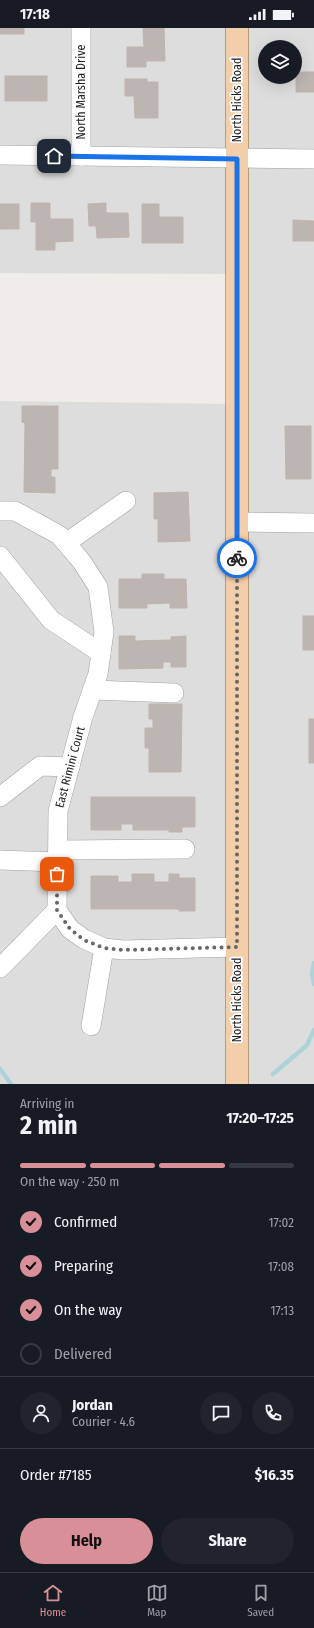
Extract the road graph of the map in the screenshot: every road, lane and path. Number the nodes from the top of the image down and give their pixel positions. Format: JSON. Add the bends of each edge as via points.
{"nodes":[{"id":1,"x":82,"y":28,"type":"edge"},
{"id":2,"x":237,"y":28,"type":"edge"},
{"id":3,"x":0,"y":155,"type":"edge"},
{"id":4,"x":81,"y":156,"type":"junction"},
{"id":5,"x":237,"y":159,"type":"junction"},
{"id":6,"x":314,"y":159,"type":"edge"},
{"id":7,"x":126,"y":501,"type":"dead end"},
{"id":8,"x":0,"y":511,"type":"edge"},
{"id":9,"x":237,"y":522,"type":"junction"},
{"id":10,"x":314,"y":523,"type":"edge"},
{"id":11,"x":66,"y":543,"type":"junction"},
{"id":12,"x":0,"y":556,"type":"edge"},
{"id":13,"x":101,"y":653,"type":"junction"},
{"id":14,"x":92,"y":690,"type":"junction"},
{"id":15,"x":174,"y":692,"type":"dead end"},
{"id":16,"x":70,"y":766,"type":"junction"},
{"id":17,"x":0,"y":797,"type":"edge"},
{"id":18,"x":185,"y":849,"type":"dead end"},
{"id":19,"x":58,"y":856,"type":"junction"},
{"id":20,"x":0,"y":860,"type":"edge"},
{"id":21,"x":57,"y":910,"type":"junction"},
{"id":22,"x":237,"y":947,"type":"junction"},
{"id":23,"x":104,"y":948,"type":"junction"},
{"id":24,"x":0,"y":968,"type":"edge"},
{"id":25,"x":91,"y":1026,"type":"dead end"},
{"id":26,"x":237,"y":1084,"type":"edge"}],
"edges":[{"from":1,"to":4,"type":"street","name":"North Marsha Drive"},
{"from":2,"to":5,"type":"main road","name":"North Hicks Road"},
{"from":3,"to":4,"type":"street"},
{"from":4,"to":5,"type":"street"},
{"from":5,"to":6,"type":"street"},
{"from":5,"to":9,"type":"main road","name":"North Hicks Road"},
{"from":7,"to":11,"type":"street"},
{"from":8,"to":11,"type":"street","name":"East Rimini Court","via":[[15,511],[59,535]]},
{"from":9,"to":10,"type":"street"},
{"from":9,"to":22,"type":"main road","name":"North Hicks Road"},
{"from":11,"to":13,"type":"street","name":"East Rimini Court","via":[[98,587],[104,632]]},
{"from":12,"to":13,"type":"street","via":[[51,620]]},
{"from":13,"to":14,"type":"street","name":"East Rimini Court","via":[[98,674]]},
{"from":14,"to":15,"type":"street"},
{"from":14,"to":16,"type":"street","name":"East Rimini Court"},
{"from":16,"to":17,"type":"street","via":[[40,766]]},
{"from":16,"to":19,"type":"street","name":"East Rimini Court","via":[[58,811]]},
{"from":18,"to":19,"type":"street"},
{"from":19,"to":20,"type":"street"},
{"from":19,"to":21,"type":"street","name":"East Rimini Court"},
{"from":21,"to":23,"type":"street","via":[[70,929],[84,940]]},
{"from":21,"to":24,"type":"street"},
{"from":22,"to":23,"type":"street","via":[[123,950]]},
{"from":22,"to":26,"type":"main road","name":"North Hicks Road"},
{"from":23,"to":25,"type":"street"}]}
